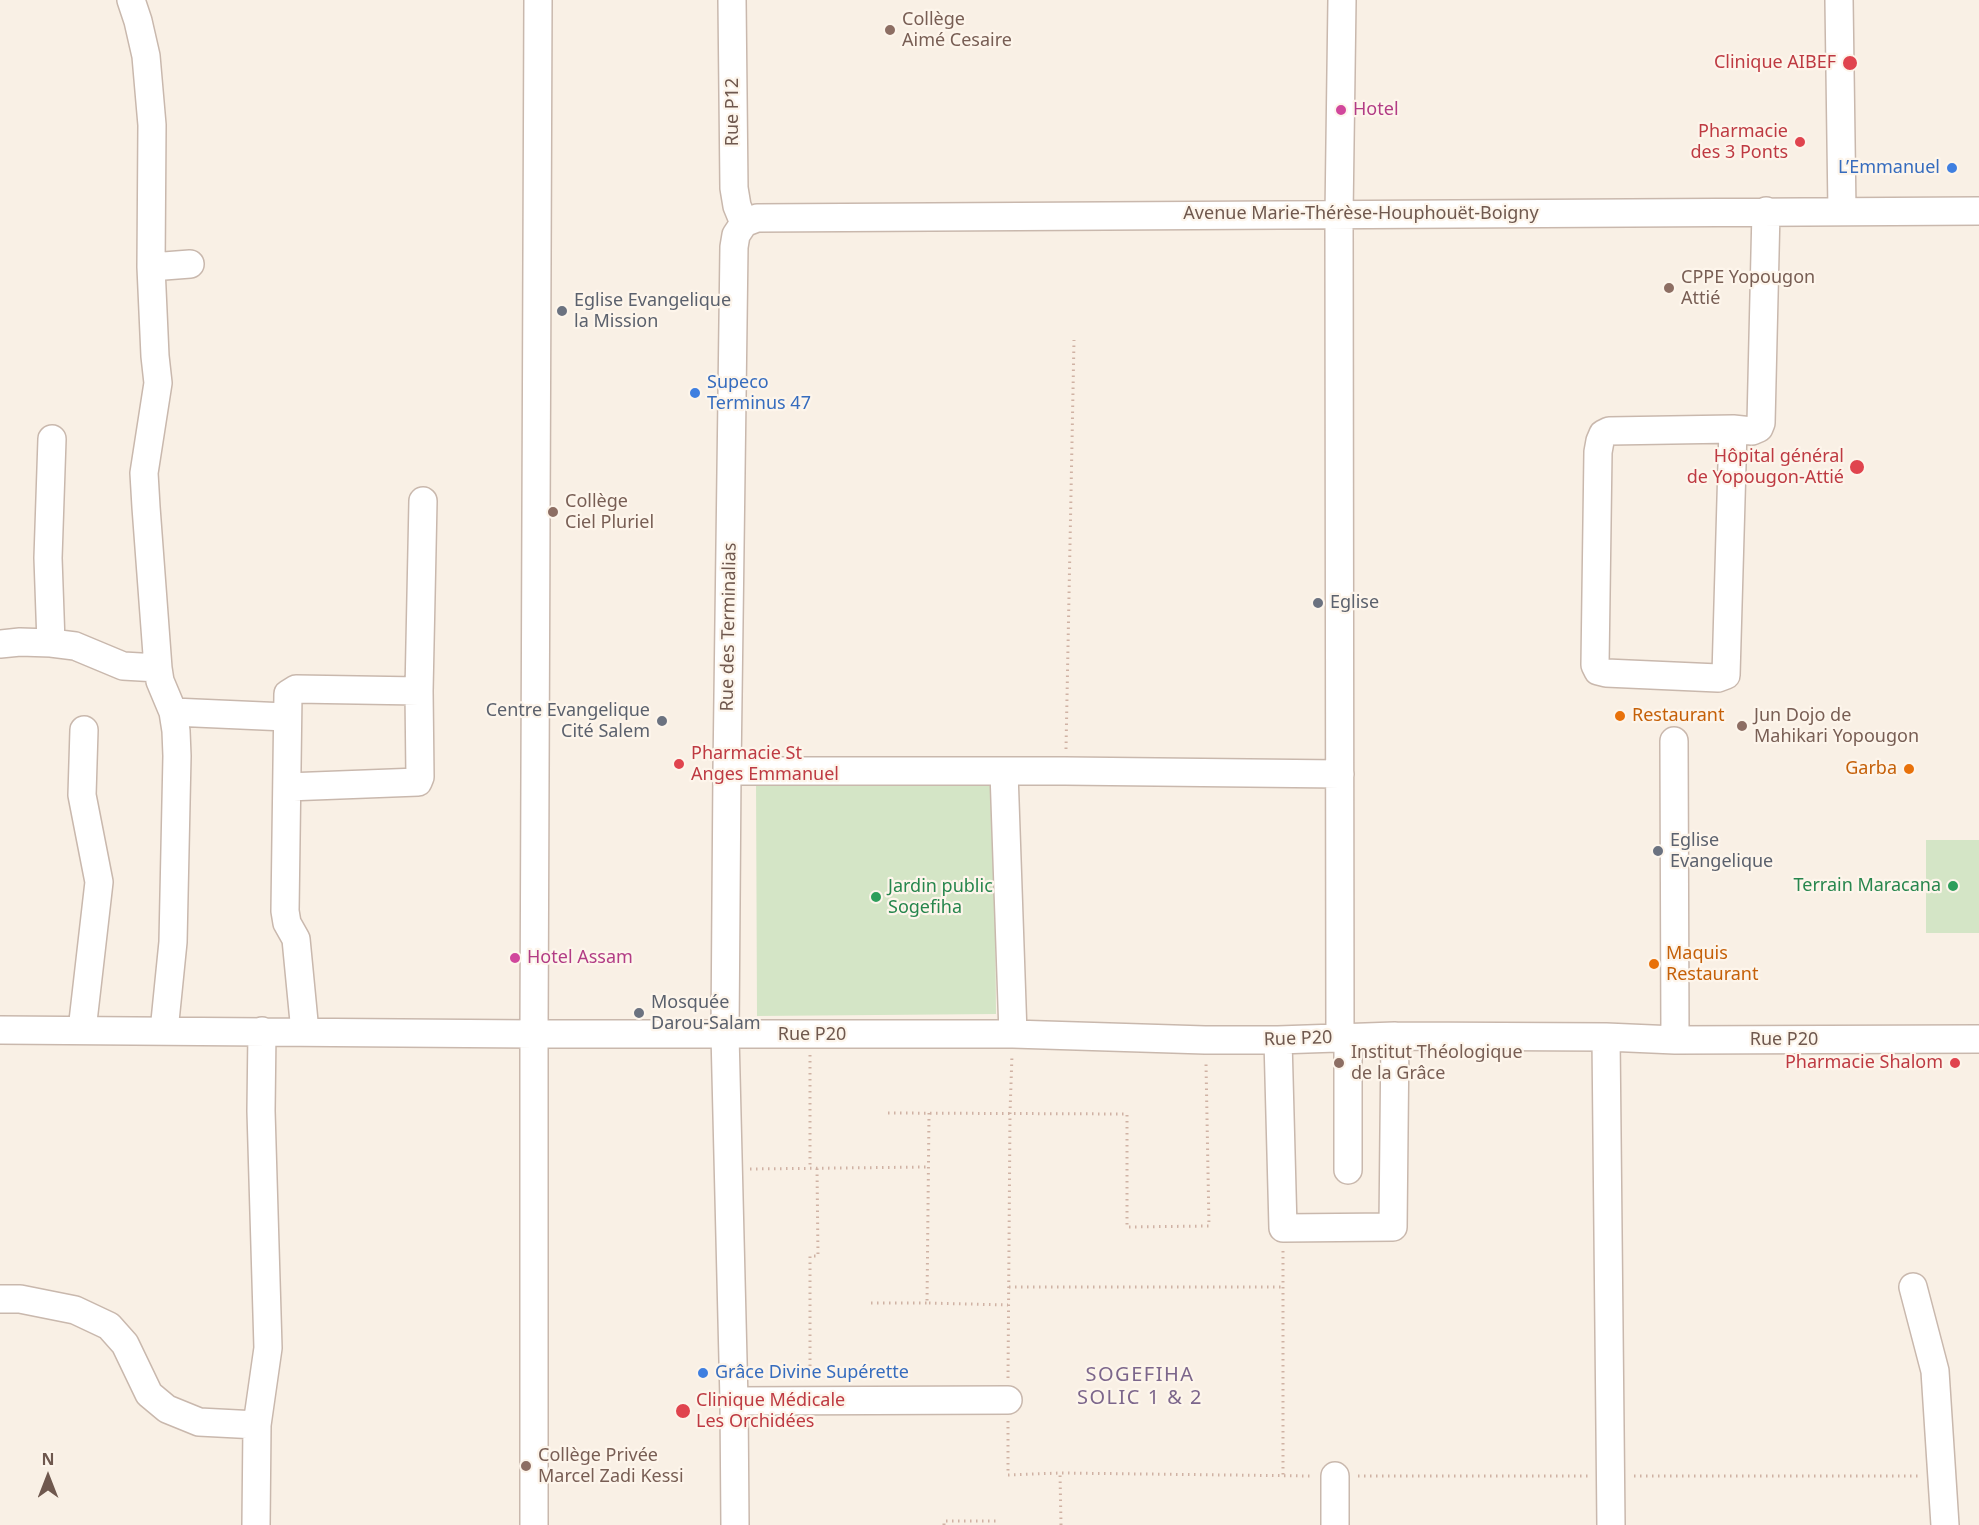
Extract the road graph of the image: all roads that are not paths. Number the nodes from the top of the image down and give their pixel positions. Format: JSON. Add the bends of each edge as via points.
{"nodes":[{"id":1,"x":131,"y":0,"type":"edge"},
{"id":2,"x":538,"y":0,"type":"edge"},
{"id":3,"x":732,"y":0,"type":"edge"},
{"id":4,"x":1342,"y":0,"type":"edge"},
{"id":5,"x":1839,"y":0,"type":"edge"},
{"id":6,"x":1979,"y":210,"type":"edge"},
{"id":7,"x":1766,"y":211,"type":"junction"},
{"id":8,"x":1842,"y":211,"type":"junction"},
{"id":9,"x":1339,"y":215,"type":"junction"},
{"id":10,"x":744,"y":223,"type":"junction"},
{"id":11,"x":190,"y":264,"type":"dead end"},
{"id":12,"x":151,"y":267,"type":"junction"},
{"id":13,"x":1733,"y":429,"type":"junction"},
{"id":14,"x":52,"y":439,"type":"dead end"},
{"id":15,"x":423,"y":501,"type":"dead end"},
{"id":16,"x":51,"y":643,"type":"junction"},
{"id":17,"x":0,"y":644,"type":"edge"},
{"id":18,"x":158,"y":668,"type":"junction"},
{"id":19,"x":419,"y":691,"type":"junction"},
{"id":20,"x":173,"y":712,"type":"junction"},
{"id":21,"x":286,"y":717,"type":"junction"},
{"id":22,"x":84,"y":730,"type":"dead end"},
{"id":23,"x":1674,"y":741,"type":"dead end"},
{"id":24,"x":727,"y":771,"type":"junction"},
{"id":25,"x":1004,"y":772,"type":"junction"},
{"id":26,"x":1340,"y":774,"type":"junction"},
{"id":27,"x":287,"y":787,"type":"junction"},
{"id":28,"x":0,"y":1030,"type":"edge"},
{"id":29,"x":82,"y":1030,"type":"junction"},
{"id":30,"x":164,"y":1031,"type":"junction"},
{"id":31,"x":262,"y":1031,"type":"junction"},
{"id":32,"x":305,"y":1032,"type":"junction"},
{"id":33,"x":534,"y":1034,"type":"junction"},
{"id":34,"x":725,"y":1034,"type":"junction"},
{"id":35,"x":1013,"y":1034,"type":"junction"},
{"id":36,"x":1395,"y":1036,"type":"junction"},
{"id":37,"x":1344,"y":1037,"type":"junction"},
{"id":38,"x":1606,"y":1037,"type":"junction"},
{"id":39,"x":1979,"y":1039,"type":"edge"},
{"id":40,"x":1278,"y":1040,"type":"junction"},
{"id":41,"x":1675,"y":1040,"type":"junction"},
{"id":42,"x":1348,"y":1170,"type":"dead end"},
{"id":43,"x":1913,"y":1287,"type":"dead end"},
{"id":44,"x":0,"y":1299,"type":"edge"},
{"id":45,"x":1008,"y":1400,"type":"road end"},
{"id":46,"x":734,"y":1401,"type":"junction"},
{"id":47,"x":257,"y":1425,"type":"junction"},
{"id":48,"x":1335,"y":1476,"type":"dead end"},
{"id":49,"x":256,"y":1525,"type":"edge"},
{"id":50,"x":534,"y":1525,"type":"edge"},
{"id":51,"x":735,"y":1525,"type":"edge"},
{"id":52,"x":1335,"y":1525,"type":"edge"},
{"id":53,"x":1611,"y":1525,"type":"edge"},
{"id":54,"x":1945,"y":1525,"type":"edge"}],
"edges":[{"from":1,"to":12,"type":"street","via":[[146,56],[152,125]]},
{"from":2,"to":33,"type":"street"},
{"from":3,"to":10,"type":"street","name":"Rue P12","via":[[734,188]]},
{"from":4,"to":9,"type":"street"},
{"from":5,"to":8,"type":"street"},
{"from":6,"to":8,"type":"street","name":"Avenue Marie-Thérèse-Houphouët-Boigny"},
{"from":7,"to":8,"type":"street","name":"Avenue Marie-Thérèse-Houphouët-Boigny"},
{"from":7,"to":9,"type":"street","name":"Avenue Marie-Thérèse-Houphouët-Boigny"},
{"from":7,"to":13,"type":"street","via":[[1761,423],[1756,430]]},
{"from":9,"to":10,"type":"street","name":"Avenue Marie-Thérèse-Houphouët-Boigny","via":[[757,218]]},
{"from":9,"to":26,"type":"street"},
{"from":10,"to":24,"type":"street","name":"Rue des Terminalias","via":[[734,248]]},
{"from":11,"to":12,"type":"street"},
{"from":12,"to":18,"type":"street","via":[[158,383],[144,472]]},
{"from":13,"to":13,"type":"street","via":[[1726,675],[1718,678],[1598,671],[1595,665],[1599,441],[1609,431]]},
{"from":14,"to":16,"type":"street","via":[[48,558]]},
{"from":15,"to":19,"type":"street"},
{"from":16,"to":17,"type":"street"},
{"from":16,"to":18,"type":"street","via":[[75,646],[123,666]]},
{"from":18,"to":20,"type":"street"},
{"from":19,"to":21,"type":"street","via":[[296,689],[288,694]]},
{"from":19,"to":27,"type":"street","via":[[418,782]]},
{"from":20,"to":21,"type":"street"},
{"from":20,"to":30,"type":"street","via":[[177,756],[173,942]]},
{"from":21,"to":27,"type":"street"},
{"from":22,"to":29,"type":"street","via":[[82,795],[99,882]]},
{"from":23,"to":41,"type":"street"},
{"from":24,"to":25,"type":"street"},
{"from":24,"to":34,"type":"street","name":"Rue des Terminalias"},
{"from":25,"to":26,"type":"street"},
{"from":25,"to":35,"type":"street"},
{"from":26,"to":37,"type":"street"},
{"from":27,"to":32,"type":"street","via":[[285,911],[297,939]]},
{"from":28,"to":29,"type":"street","name":"Rue P20"},
{"from":29,"to":30,"type":"street","name":"Rue P20"},
{"from":30,"to":31,"type":"street","name":"Rue P20"},
{"from":31,"to":32,"type":"street","name":"Rue P20"},
{"from":31,"to":47,"type":"street","via":[[268,1348]]},
{"from":32,"to":33,"type":"street","name":"Rue P20"},
{"from":33,"to":34,"type":"street","name":"Rue P20"},
{"from":33,"to":50,"type":"street"},
{"from":34,"to":35,"type":"street","name":"Rue P20"},
{"from":34,"to":46,"type":"street","name":"Rue des Terminalias"},
{"from":35,"to":40,"type":"street","name":"Rue P20"},
{"from":36,"to":37,"type":"street","name":"Rue P20"},
{"from":36,"to":38,"type":"street","name":"Rue P20"},
{"from":36,"to":40,"type":"street","via":[[1393,1227],[1283,1228]]},
{"from":37,"to":40,"type":"street","name":"Rue P20"},
{"from":37,"to":42,"type":"street"},
{"from":38,"to":41,"type":"street","name":"Rue P20"},
{"from":38,"to":53,"type":"street"},
{"from":39,"to":41,"type":"street","name":"Rue P20"},
{"from":43,"to":54,"type":"street","via":[[1935,1371]]},
{"from":44,"to":47,"type":"street","via":[[75,1310],[109,1326],[125,1344],[149,1394],[167,1409],[199,1422]]},
{"from":45,"to":46,"type":"street"},
{"from":46,"to":51,"type":"street","name":"Rue des Terminalias"},
{"from":47,"to":49,"type":"street"},
{"from":48,"to":52,"type":"street"}]}
